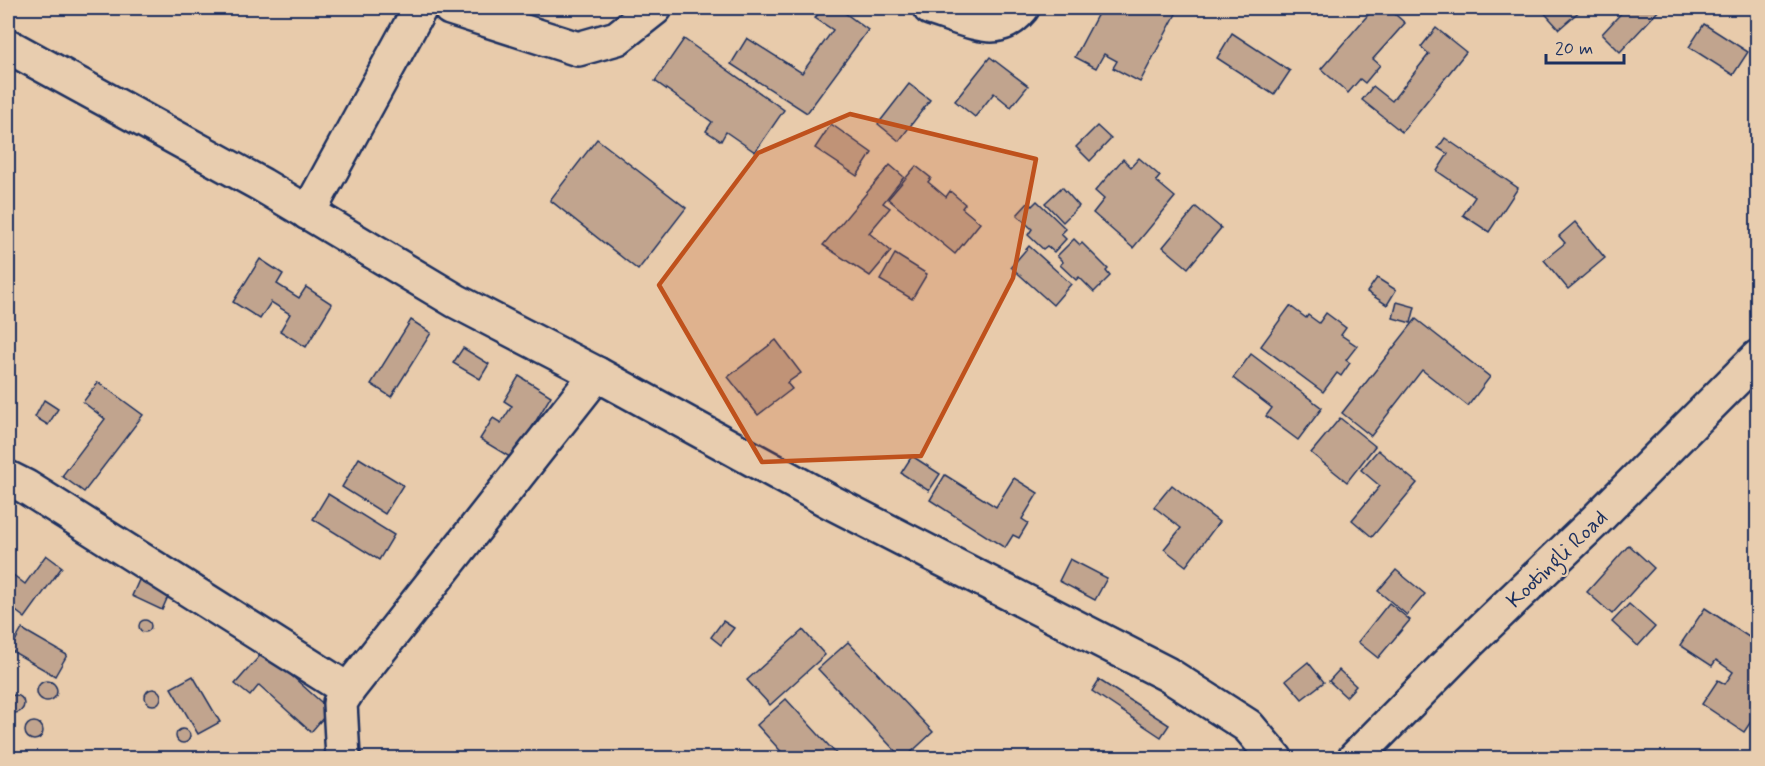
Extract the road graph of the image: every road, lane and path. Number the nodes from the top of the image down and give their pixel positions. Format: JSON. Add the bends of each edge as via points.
{"nodes":[{"id":1,"x":420,"y":8,"type":"edge"},
{"id":2,"x":450,"y":8,"type":"edge"},
{"id":3,"x":655,"y":8,"type":"edge"},
{"id":4,"x":930,"y":8,"type":"edge"},
{"id":5,"x":1022,"y":8,"type":"edge"},
{"id":6,"x":8,"y":46,"type":"edge"},
{"id":7,"x":308,"y":213,"type":"junction"},
{"id":8,"x":1758,"y":357,"type":"edge"},
{"id":9,"x":597,"y":374,"type":"junction"},
{"id":10,"x":8,"y":478,"type":"edge"},
{"id":11,"x":348,"y":690,"type":"junction"},
{"id":12,"x":343,"y":759,"type":"edge"},
{"id":13,"x":1275,"y":759,"type":"edge"},
{"id":14,"x":1355,"y":759,"type":"edge"}],
"edges":[{"from":1,"to":7,"type":"street"},
{"from":2,"to":3,"type":"street","via":[[578,49],[617,38]]},
{"from":4,"to":5,"type":"street","via":[[984,24],[999,24]]},
{"from":6,"to":7,"type":"street"},
{"from":7,"to":9,"type":"street","via":[[456,301]]},
{"from":8,"to":14,"type":"street","name":"Kootingli Road"},
{"from":9,"to":11,"type":"street"},
{"from":9,"to":13,"type":"street","via":[[829,501],[1167,674],[1248,726]]},
{"from":10,"to":11,"type":"street"},
{"from":11,"to":12,"type":"street","via":[[340,703]]}]}
